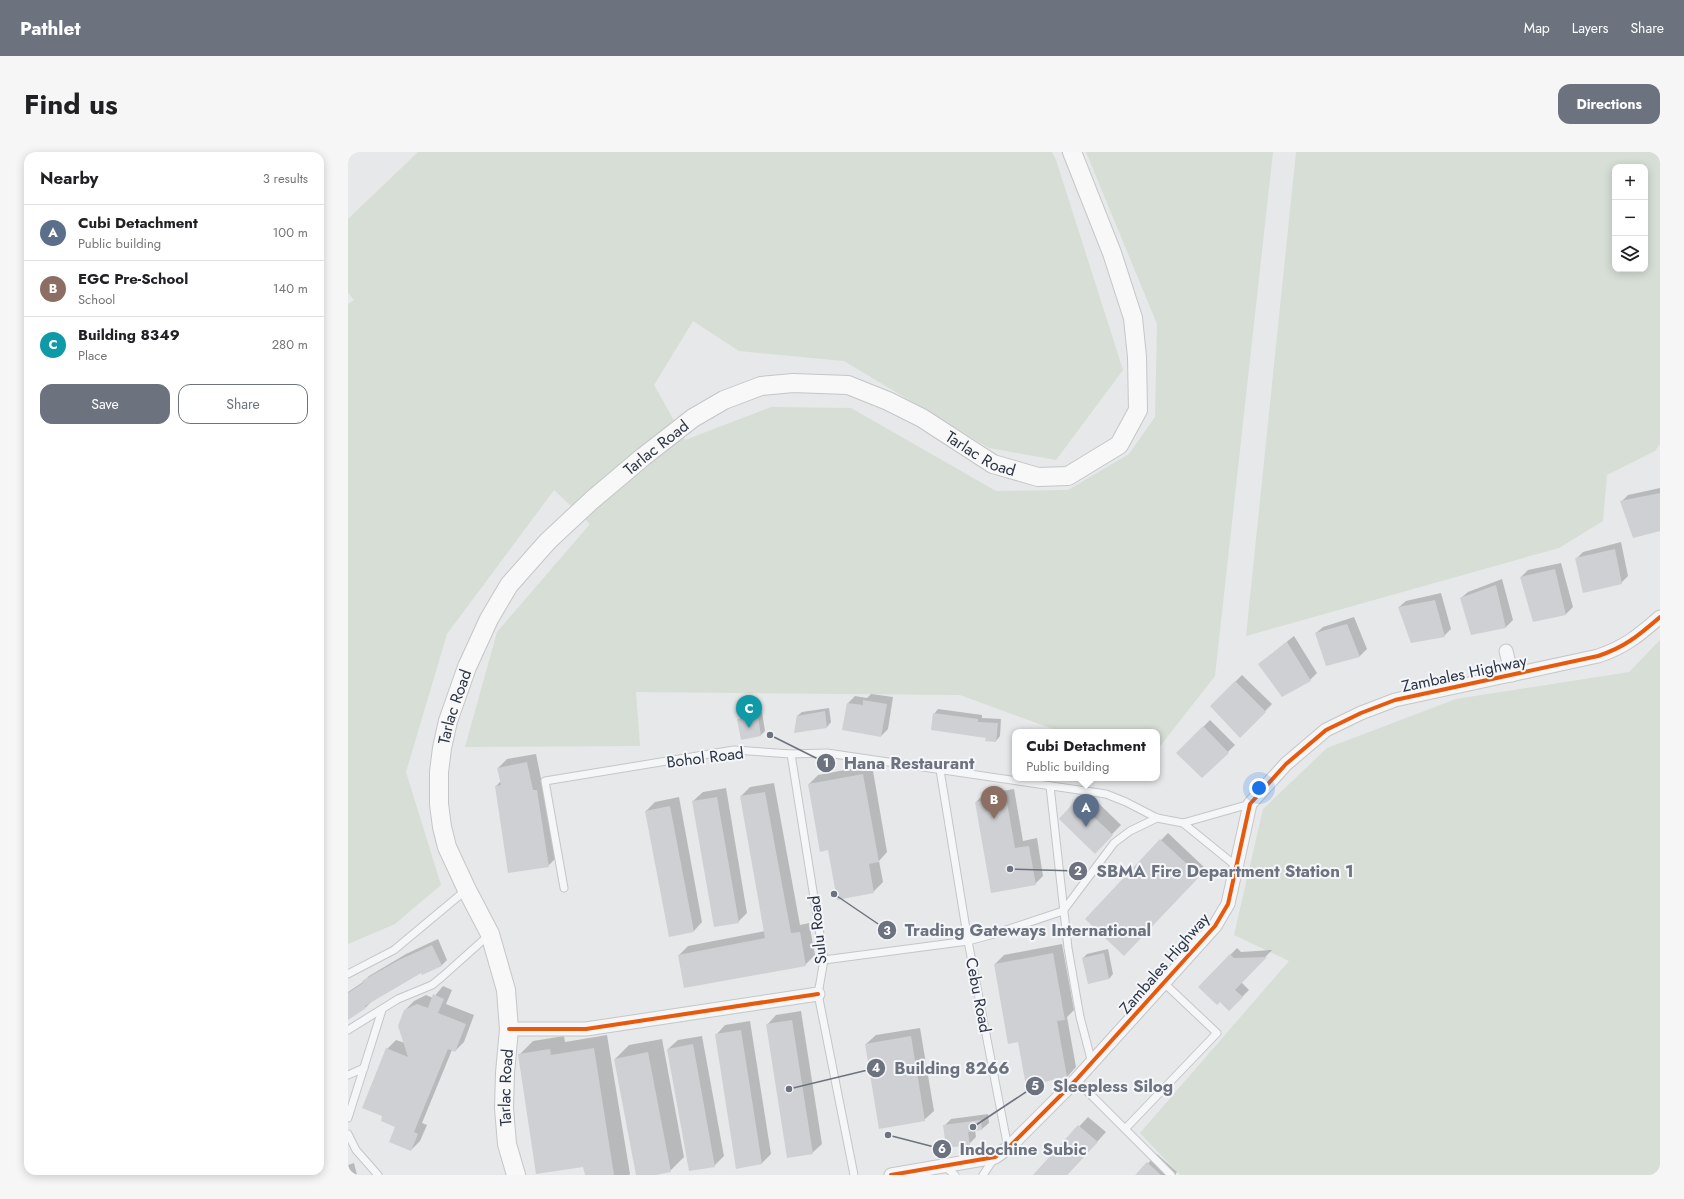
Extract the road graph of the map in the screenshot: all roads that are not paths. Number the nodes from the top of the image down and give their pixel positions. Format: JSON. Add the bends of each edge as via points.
{"nodes":[{"id":1,"x":1072,"y":152,"type":"edge"},
{"id":2,"x":1660,"y":617,"type":"edge"},
{"id":3,"x":1506,"y":652,"type":"dead end"},
{"id":4,"x":1512,"y":674,"type":"junction"},
{"id":5,"x":791,"y":754,"type":"junction"},
{"id":6,"x":940,"y":770,"type":"junction"},
{"id":7,"x":1012,"y":780,"type":"edge"},
{"id":8,"x":1016,"y":781,"type":"edge"},
{"id":9,"x":1050,"y":786,"type":"junction"},
{"id":10,"x":1250,"y":804,"type":"junction"},
{"id":11,"x":1157,"y":818,"type":"junction"},
{"id":12,"x":1183,"y":823,"type":"junction"},
{"id":13,"x":1236,"y":866,"type":"junction"},
{"id":14,"x":564,"y":888,"type":"dead end"},
{"id":15,"x":467,"y":890,"type":"junction"},
{"id":16,"x":1063,"y":911,"type":"junction"},
{"id":17,"x":490,"y":934,"type":"junction"},
{"id":18,"x":968,"y":941,"type":"junction"},
{"id":19,"x":824,"y":960,"type":"junction"},
{"id":20,"x":348,"y":974,"type":"edge"},
{"id":21,"x":1164,"y":983,"type":"junction"},
{"id":22,"x":818,"y":994,"type":"junction"},
{"id":23,"x":382,"y":1010,"type":"junction"},
{"id":24,"x":509,"y":1029,"type":"junction"},
{"id":25,"x":348,"y":1030,"type":"edge"},
{"id":26,"x":1092,"y":1063,"type":"junction"},
{"id":27,"x":364,"y":1068,"type":"junction"},
{"id":28,"x":348,"y":1074,"type":"edge"},
{"id":29,"x":1076,"y":1080,"type":"junction"},
{"id":30,"x":348,"y":1118,"type":"edge"},
{"id":31,"x":1125,"y":1129,"type":"junction"},
{"id":32,"x":348,"y":1134,"type":"edge"},
{"id":33,"x":1008,"y":1148,"type":"junction"},
{"id":34,"x":994,"y":1157,"type":"junction"},
{"id":35,"x":944,"y":1166,"type":"junction"},
{"id":36,"x":378,"y":1175,"type":"edge"},
{"id":37,"x":516,"y":1175,"type":"edge"},
{"id":38,"x":854,"y":1175,"type":"edge"},
{"id":39,"x":891,"y":1175,"type":"edge"},
{"id":40,"x":955,"y":1175,"type":"edge"},
{"id":41,"x":983,"y":1175,"type":"edge"},
{"id":42,"x":1171,"y":1175,"type":"edge"}],
"edges":[{"from":1,"to":15,"type":"main road","name":"Tarlac Road","via":[[1112,253],[1133,318],[1138,410],[1119,445],[1068,476],[1038,477],[993,464],[922,418],[848,385],[793,383],[761,386],[724,400],[693,418],[643,456],[548,541],[510,585],[489,618],[467,667],[448,721],[439,772],[442,827],[447,847]]},
{"from":2,"to":4,"type":"street","name":"Zambales Highway","via":[[1616,650]]},
{"from":3,"to":4,"type":"street"},
{"from":4,"to":10,"type":"street","name":"Zambales Highway","via":[[1395,700],[1326,730],[1286,764]]},
{"from":5,"to":6,"type":"lane","name":"Bohol Road","via":[[827,753]]},
{"from":5,"to":14,"type":"lane","name":"Bohol Road","via":[[734,750],[545,781]]},
{"from":5,"to":19,"type":"lane","name":"Sulu Road"},
{"from":6,"to":7,"type":"lane","name":"Bohol Road"},
{"from":6,"to":18,"type":"lane","name":"Cebu Road"},
{"from":8,"to":9,"type":"lane","name":"Bohol Road"},
{"from":9,"to":11,"type":"lane","name":"Bohol Road","via":[[1106,794]]},
{"from":9,"to":16,"type":"lane"},
{"from":10,"to":12,"type":"lane","name":"Bohol Road"},
{"from":10,"to":13,"type":"street","name":"Zambales Highway"},
{"from":11,"to":12,"type":"lane","name":"Bohol Road"},
{"from":11,"to":16,"type":"lane","via":[[1130,830],[1114,843]]},
{"from":12,"to":13,"type":"lane","name":"Bohol Road"},
{"from":13,"to":21,"type":"street","name":"Zambales Highway","via":[[1228,904],[1214,926]]},
{"from":15,"to":17,"type":"main road","name":"Tarlac Road"},
{"from":15,"to":20,"type":"lane","via":[[394,950]]},
{"from":16,"to":18,"type":"lane"},
{"from":16,"to":26,"type":"lane","via":[[1080,1017]]},
{"from":17,"to":23,"type":"lane","via":[[432,985],[398,999]]},
{"from":17,"to":24,"type":"main road","name":"Tarlac Road","via":[[506,990]]},
{"from":18,"to":19,"type":"lane"},
{"from":18,"to":33,"type":"lane","name":"Cebu Road"},
{"from":19,"to":22,"type":"lane","name":"Sulu Road"},
{"from":21,"to":26,"type":"street","name":"Zambales Highway"},
{"from":21,"to":31,"type":"lane","via":[[1217,1033]]},
{"from":22,"to":24,"type":"street","via":[[586,1029]]},
{"from":22,"to":38,"type":"lane","name":"Sulu Road"},
{"from":23,"to":25,"type":"lane"},
{"from":23,"to":27,"type":"lane"},
{"from":24,"to":37,"type":"main road","name":"Tarlac Road","via":[[504,1108],[508,1144]]},
{"from":26,"to":29,"type":"street","name":"Zambales Highway"},
{"from":27,"to":28,"type":"lane"},
{"from":27,"to":30,"type":"lane"},
{"from":29,"to":31,"type":"lane"},
{"from":29,"to":33,"type":"street","name":"Zambales Highway"},
{"from":31,"to":42,"type":"lane"},
{"from":32,"to":36,"type":"lane","via":[[356,1150]]},
{"from":33,"to":34,"type":"street","name":"Zambales Highway"},
{"from":34,"to":35,"type":"street","name":"Zambales Highway"},
{"from":34,"to":41,"type":"lane"},
{"from":35,"to":39,"type":"street","name":"Zambales Highway"},
{"from":35,"to":40,"type":"lane"}]}
